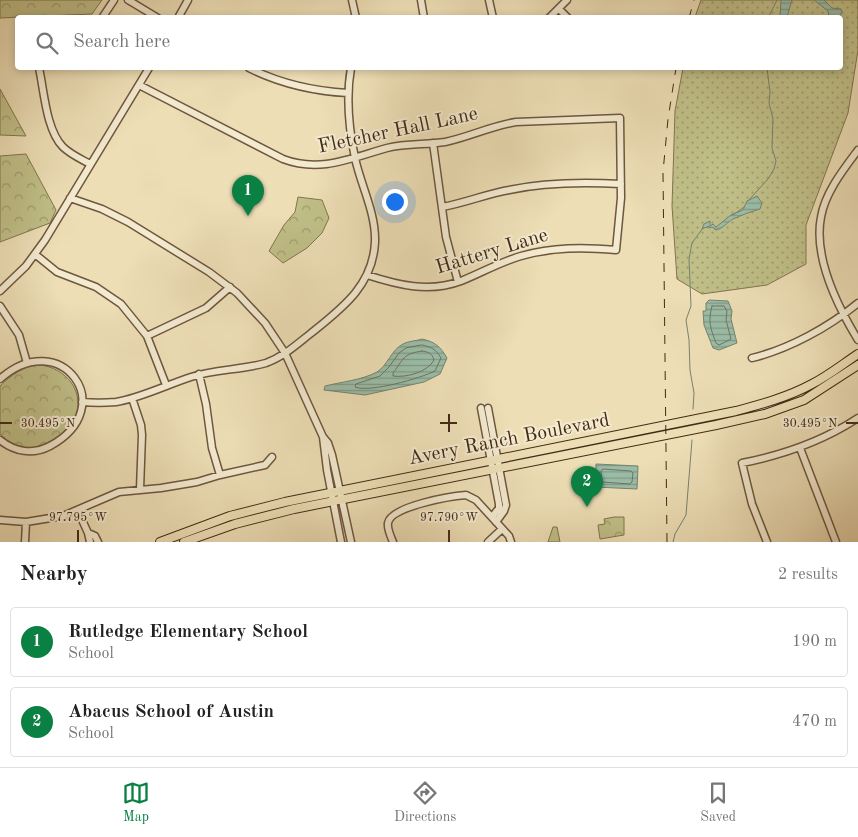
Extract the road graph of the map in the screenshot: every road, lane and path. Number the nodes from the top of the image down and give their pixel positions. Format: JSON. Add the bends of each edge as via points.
{"nodes":[{"id":1,"x":114,"y":0,"type":"edge"},
{"id":2,"x":128,"y":0,"type":"edge"},
{"id":3,"x":188,"y":0,"type":"edge"},
{"id":4,"x":352,"y":0,"type":"edge"},
{"id":5,"x":421,"y":0,"type":"edge"},
{"id":6,"x":490,"y":0,"type":"edge"},
{"id":7,"x":567,"y":0,"type":"edge"},
{"id":8,"x":559,"y":9,"type":"junction"},
{"id":9,"x":104,"y":15,"type":"edge"},
{"id":10,"x":153,"y":15,"type":"edge"},
{"id":11,"x":180,"y":15,"type":"edge"},
{"id":12,"x":355,"y":15,"type":"edge"},
{"id":13,"x":424,"y":15,"type":"edge"},
{"id":14,"x":492,"y":15,"type":"edge"},
{"id":15,"x":552,"y":15,"type":"edge"},
{"id":16,"x":565,"y":15,"type":"edge"},
{"id":17,"x":39,"y":70,"type":"edge"},
{"id":18,"x":148,"y":70,"type":"edge"},
{"id":19,"x":254,"y":70,"type":"edge"},
{"id":20,"x":351,"y":70,"type":"edge"},
{"id":21,"x":139,"y":85,"type":"junction"},
{"id":22,"x":348,"y":93,"type":"junction"},
{"id":23,"x":620,"y":118,"type":"joint"},
{"id":24,"x":433,"y":143,"type":"junction"},
{"id":25,"x":858,"y":150,"type":"edge"},
{"id":26,"x":355,"y":157,"type":"junction"},
{"id":27,"x":90,"y":164,"type":"junction"},
{"id":28,"x":621,"y":184,"type":"junction"},
{"id":29,"x":70,"y":198,"type":"junction"},
{"id":30,"x":442,"y":207,"type":"junction"},
{"id":31,"x":36,"y":255,"type":"junction"},
{"id":32,"x":367,"y":275,"type":"junction"},
{"id":33,"x":458,"y":282,"type":"junction"},
{"id":34,"x":230,"y":287,"type":"junction"},
{"id":35,"x":0,"y":290,"type":"edge"},
{"id":36,"x":858,"y":303,"type":"edge"},
{"id":37,"x":0,"y":306,"type":"edge"},
{"id":38,"x":843,"y":315,"type":"junction"},
{"id":39,"x":147,"y":336,"type":"junction"},
{"id":40,"x":858,"y":340,"type":"edge"},
{"id":41,"x":285,"y":354,"type":"junction"},
{"id":42,"x":858,"y":354,"type":"edge"},
{"id":43,"x":752,"y":358,"type":"dead end"},
{"id":44,"x":27,"y":363,"type":"junction"},
{"id":45,"x":858,"y":366,"type":"edge"},
{"id":46,"x":199,"y":374,"type":"junction"},
{"id":47,"x":0,"y":379,"type":"edge"},
{"id":48,"x":166,"y":385,"type":"junction"},
{"id":49,"x":132,"y":398,"type":"junction"},
{"id":50,"x":82,"y":402,"type":"junction"},
{"id":51,"x":484,"y":408,"type":"dead end"},
{"id":52,"x":857,"y":421,"type":"edge"},
{"id":53,"x":322,"y":437,"type":"junction"},
{"id":54,"x":0,"y":440,"type":"edge"},
{"id":55,"x":800,"y":448,"type":"junction"},
{"id":56,"x":272,"y":457,"type":"dead end"},
{"id":57,"x":494,"y":459,"type":"junction"},
{"id":58,"x":496,"y":469,"type":"junction"},
{"id":59,"x":220,"y":474,"type":"junction"},
{"id":60,"x":140,"y":489,"type":"junction"},
{"id":61,"x":340,"y":490,"type":"junction"},
{"id":62,"x":331,"y":492,"type":"junction"},
{"id":63,"x":337,"y":500,"type":"junction"},
{"id":64,"x":78,"y":510,"type":"junction"},
{"id":65,"x":494,"y":519,"type":"junction"},
{"id":66,"x":0,"y":520,"type":"edge"},
{"id":67,"x":26,"y":522,"type":"junction"},
{"id":68,"x":502,"y":529,"type":"junction"},
{"id":69,"x":88,"y":533,"type":"junction"},
{"id":70,"x":25,"y":542,"type":"edge"},
{"id":71,"x":90,"y":542,"type":"edge"},
{"id":72,"x":98,"y":542,"type":"edge"},
{"id":73,"x":160,"y":542,"type":"edge"},
{"id":74,"x":184,"y":542,"type":"edge"},
{"id":75,"x":341,"y":542,"type":"edge"},
{"id":76,"x":351,"y":542,"type":"edge"},
{"id":77,"x":392,"y":542,"type":"edge"},
{"id":78,"x":488,"y":542,"type":"edge"},
{"id":79,"x":511,"y":542,"type":"edge"},
{"id":80,"x":767,"y":542,"type":"edge"},
{"id":81,"x":836,"y":542,"type":"edge"}],
"edges":[{"from":1,"to":9,"type":"street"},
{"from":2,"to":10,"type":"street"},
{"from":3,"to":11,"type":"street"},
{"from":4,"to":12,"type":"street"},
{"from":5,"to":13,"type":"street"},
{"from":6,"to":14,"type":"street"},
{"from":7,"to":8,"type":"street"},
{"from":8,"to":15,"type":"street"},
{"from":8,"to":16,"type":"street"},
{"from":17,"to":27,"type":"street","via":[[50,124],[57,139],[63,147]]},
{"from":18,"to":21,"type":"street"},
{"from":19,"to":22,"type":"street","via":[[299,87]]},
{"from":20,"to":22,"type":"street"},
{"from":21,"to":26,"type":"street","name":"Fletcher Hall Lane","via":[[295,163],[318,165]]},
{"from":21,"to":27,"type":"street"},
{"from":22,"to":26,"type":"street"},
{"from":23,"to":24,"type":"street","name":"Fletcher Hall Lane","via":[[516,122]]},
{"from":23,"to":28,"type":"street","name":"Hattery Lane"},
{"from":24,"to":26,"type":"street","name":"Fletcher Hall Lane","via":[[401,145]]},
{"from":24,"to":30,"type":"street"},
{"from":25,"to":38,"type":"street","via":[[842,171],[821,217],[823,261]]},
{"from":26,"to":32,"type":"street","via":[[375,230]]},
{"from":27,"to":29,"type":"street"},
{"from":28,"to":30,"type":"street","via":[[523,187]]},
{"from":28,"to":33,"type":"street","name":"Hattery Lane","via":[[616,250],[568,248],[542,251],[504,262]]},
{"from":29,"to":31,"type":"street"},
{"from":29,"to":34,"type":"street","via":[[102,209],[135,226]]},
{"from":30,"to":33,"type":"street","via":[[449,252]]},
{"from":31,"to":35,"type":"street"},
{"from":31,"to":39,"type":"street","via":[[57,272],[96,287],[115,299]]},
{"from":32,"to":33,"type":"street","name":"Hattery Lane","via":[[411,287]]},
{"from":32,"to":41,"type":"street","via":[[358,292],[347,303]]},
{"from":34,"to":39,"type":"street","via":[[206,308]]},
{"from":34,"to":41,"type":"street","via":[[258,314]]},
{"from":36,"to":38,"type":"street"},
{"from":37,"to":44,"type":"street","via":[[19,335]]},
{"from":38,"to":40,"type":"street"},
{"from":38,"to":43,"type":"street","via":[[806,337]]},
{"from":39,"to":48,"type":"street"},
{"from":41,"to":46,"type":"street","via":[[261,364]]},
{"from":41,"to":53,"type":"street"},
{"from":42,"to":57,"type":"main road","name":"Avery Ranch Boulevard","via":[[813,384],[736,412]]},
{"from":44,"to":47,"type":"street"},
{"from":44,"to":50,"type":"street","via":[[44,360],[67,370],[76,380]]},
{"from":45,"to":58,"type":"main road","name":"Avery Ranch Boulevard","via":[[804,400],[765,414]]},
{"from":46,"to":48,"type":"street"},
{"from":46,"to":59,"type":"street"},
{"from":48,"to":49,"type":"street"},
{"from":49,"to":50,"type":"street","via":[[117,402]]},
{"from":49,"to":60,"type":"street","via":[[142,435]]},
{"from":50,"to":54,"type":"street","via":[[74,428],[46,448],[21,451]]},
{"from":51,"to":57,"type":"street"},
{"from":52,"to":55,"type":"street"},
{"from":53,"to":61,"type":"street","via":[[328,443]]},
{"from":53,"to":62,"type":"street"},
{"from":55,"to":80,"type":"street","via":[[742,463],[752,504]]},
{"from":55,"to":81,"type":"street"},
{"from":56,"to":59,"type":"street","via":[[265,465]]},
{"from":57,"to":58,"type":"street"},
{"from":57,"to":61,"type":"main road","name":"Avery Ranch Boulevard"},
{"from":58,"to":63,"type":"main road","name":"Avery Ranch Boulevard"},
{"from":58,"to":65,"type":"street","via":[[499,508]]},
{"from":59,"to":60,"type":"street","via":[[179,486]]},
{"from":60,"to":64,"type":"street","via":[[119,492]]},
{"from":61,"to":62,"type":"main road","name":"Avery Ranch Boulevard"},
{"from":61,"to":63,"type":"street"},
{"from":62,"to":63,"type":"street"},
{"from":62,"to":73,"type":"main road","name":"Avery Ranch Boulevard","via":[[230,516]]},
{"from":63,"to":74,"type":"main road","name":"Avery Ranch Boulevard","via":[[261,517]]},
{"from":63,"to":75,"type":"street"},
{"from":63,"to":76,"type":"street"},
{"from":64,"to":67,"type":"street"},
{"from":64,"to":69,"type":"street"},
{"from":65,"to":68,"type":"street"},
{"from":65,"to":77,"type":"street","via":[[476,500],[466,496],[409,506],[389,520]]},
{"from":66,"to":67,"type":"street"},
{"from":67,"to":70,"type":"street"},
{"from":68,"to":78,"type":"street"},
{"from":68,"to":79,"type":"street"},
{"from":69,"to":71,"type":"street"},
{"from":69,"to":72,"type":"street"}]}
